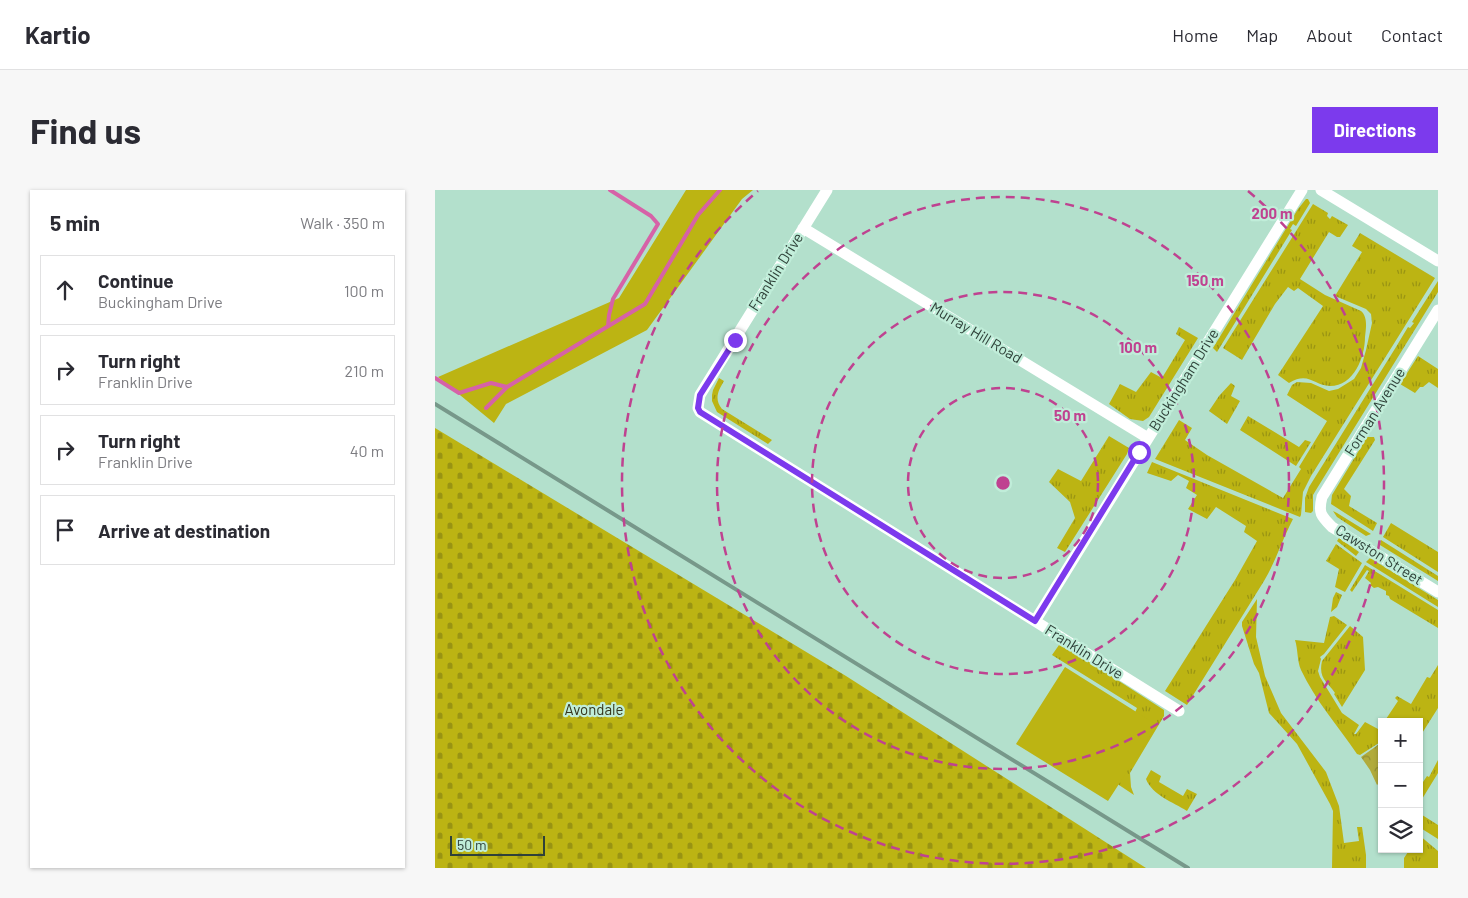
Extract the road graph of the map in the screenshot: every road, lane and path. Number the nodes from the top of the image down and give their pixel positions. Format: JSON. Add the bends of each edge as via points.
{"nodes":[{"id":1,"x":827,"y":190,"type":"edge"},
{"id":2,"x":1301,"y":190,"type":"edge"},
{"id":3,"x":1321,"y":190,"type":"edge"},
{"id":4,"x":803,"y":228,"type":"junction"},
{"id":5,"x":1438,"y":261,"type":"edge"},
{"id":6,"x":1438,"y":310,"type":"edge"},
{"id":7,"x":1148,"y":438,"type":"junction"},
{"id":8,"x":1321,"y":516,"type":"joint"},
{"id":9,"x":1438,"y":592,"type":"edge"},
{"id":10,"x":1035,"y":621,"type":"junction"},
{"id":11,"x":1179,"y":711,"type":"dead end"}],
"edges":[{"from":1,"to":4,"type":"street","name":"Franklin Drive"},
{"from":2,"to":7,"type":"street","name":"Buckingham Drive"},
{"from":3,"to":5,"type":"street"},
{"from":4,"to":7,"type":"street","name":"Murray Hill Road"},
{"from":4,"to":10,"type":"street","name":"Franklin Drive","via":[[700,395],[700,412]]},
{"from":6,"to":8,"type":"street","name":"Forman Avenue","via":[[1323,497],[1319,508]]},
{"from":7,"to":10,"type":"street","name":"Buckingham Drive"},
{"from":8,"to":9,"type":"street","name":"Cawston Street","via":[[1333,527]]},
{"from":10,"to":11,"type":"street","name":"Franklin Drive"}]}
